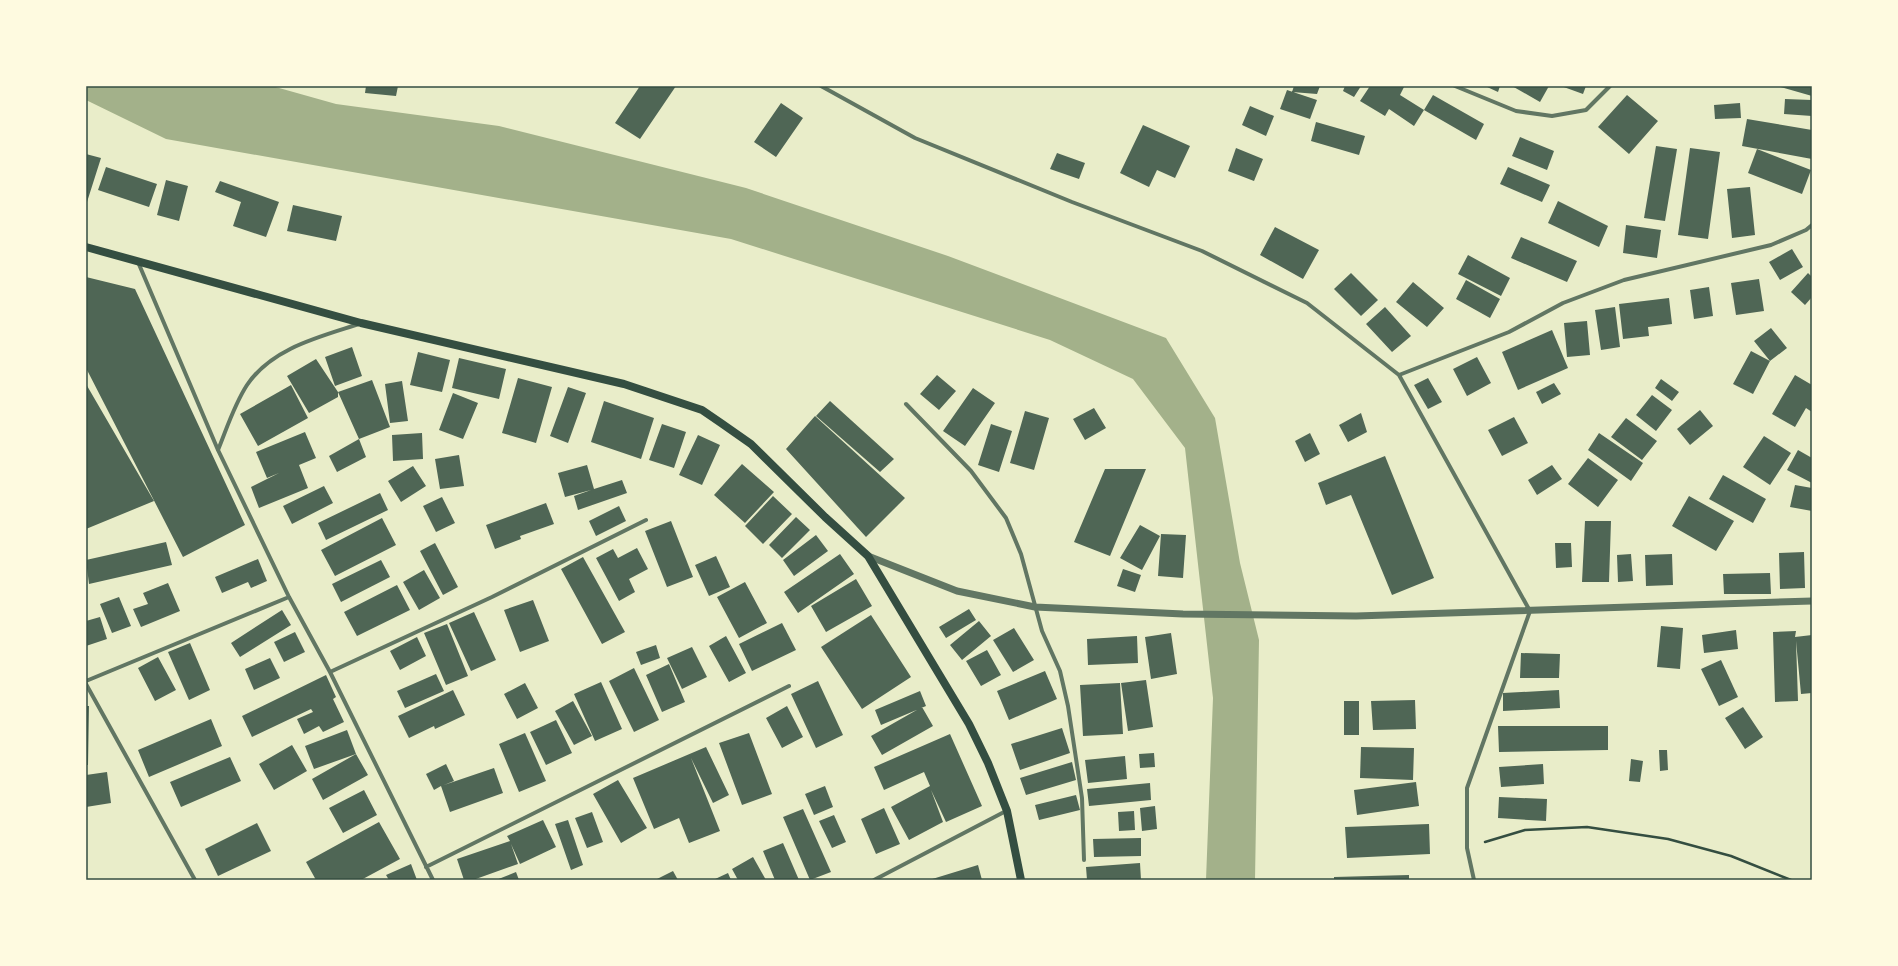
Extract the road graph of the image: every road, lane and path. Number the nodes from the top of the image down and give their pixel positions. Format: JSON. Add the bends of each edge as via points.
{"nodes":[{"id":1,"x":820,"y":86,"type":"edge"},
{"id":2,"x":1455,"y":86,"type":"edge"},
{"id":3,"x":1610,"y":86,"type":"edge"},
{"id":4,"x":1812,"y":225,"type":"edge"},
{"id":5,"x":86,"y":247,"type":"edge"},
{"id":6,"x":138,"y":262,"type":"junction"},
{"id":7,"x":361,"y":324,"type":"junction"},
{"id":8,"x":1399,"y":375,"type":"junction"},
{"id":9,"x":906,"y":404,"type":"dead end"},
{"id":10,"x":218,"y":450,"type":"junction"},
{"id":11,"x":646,"y":520,"type":"dead end"},
{"id":12,"x":868,"y":556,"type":"junction"},
{"id":13,"x":289,"y":597,"type":"junction"},
{"id":14,"x":1812,"y":601,"type":"edge"},
{"id":15,"x":1035,"y":607,"type":"junction"},
{"id":16,"x":1530,"y":611,"type":"junction"},
{"id":17,"x":330,"y":672,"type":"junction"},
{"id":18,"x":86,"y":681,"type":"edge"},
{"id":19,"x":86,"y":684,"type":"edge"},
{"id":20,"x":789,"y":686,"type":"dead end"},
{"id":21,"x":1007,"y":810,"type":"junction"},
{"id":22,"x":1467,"y":848,"type":"junction"},
{"id":23,"x":1084,"y":860,"type":"dead end"},
{"id":24,"x":426,"y":867,"type":"junction"},
{"id":25,"x":195,"y":880,"type":"edge"},
{"id":26,"x":433,"y":880,"type":"edge"},
{"id":27,"x":874,"y":880,"type":"edge"},
{"id":28,"x":1021,"y":880,"type":"edge"},
{"id":29,"x":1474,"y":880,"type":"edge"},
{"id":30,"x":1792,"y":880,"type":"edge"}],
"edges":[{"from":1,"to":8,"type":"street","via":[[915,138],[1072,202],[1202,251],[1300,299]]},
{"from":2,"to":3,"type":"street","via":[[1516,111],[1552,116],[1586,110]]},
{"from":4,"to":8,"type":"street","via":[[1771,245],[1624,280],[1563,303],[1509,332]]},
{"from":5,"to":6,"type":"main road"},
{"from":6,"to":7,"type":"main road"},
{"from":6,"to":10,"type":"street"},
{"from":7,"to":10,"type":"street","via":[[298,345],[276,357],[260,370],[247,385]]},
{"from":7,"to":12,"type":"main road","via":[[624,384],[702,410],[752,444]]},
{"from":8,"to":16,"type":"street"},
{"from":9,"to":15,"type":"street","via":[[971,470],[1006,518],[1022,554]]},
{"from":10,"to":13,"type":"street"},
{"from":11,"to":17,"type":"street","via":[[492,597]]},
{"from":12,"to":15,"type":"street","via":[[957,591]]},
{"from":12,"to":21,"type":"main road","via":[[969,724]]},
{"from":13,"to":17,"type":"street"},
{"from":13,"to":18,"type":"street"},
{"from":14,"to":16,"type":"street"},
{"from":15,"to":16,"type":"street","via":[[1182,614],[1356,616]]},
{"from":15,"to":23,"type":"street","via":[[1042,631],[1060,671],[1068,706],[1082,798]]},
{"from":16,"to":22,"type":"street","via":[[1468,788]]},
{"from":17,"to":24,"type":"street"},
{"from":19,"to":25,"type":"street"},
{"from":20,"to":24,"type":"street"},
{"from":21,"to":27,"type":"street"},
{"from":21,"to":28,"type":"main road"},
{"from":22,"to":29,"type":"street"},
{"from":22,"to":30,"type":"path","via":[[1525,830],[1587,827],[1668,839],[1731,856]]},
{"from":24,"to":26,"type":"street"}]}
